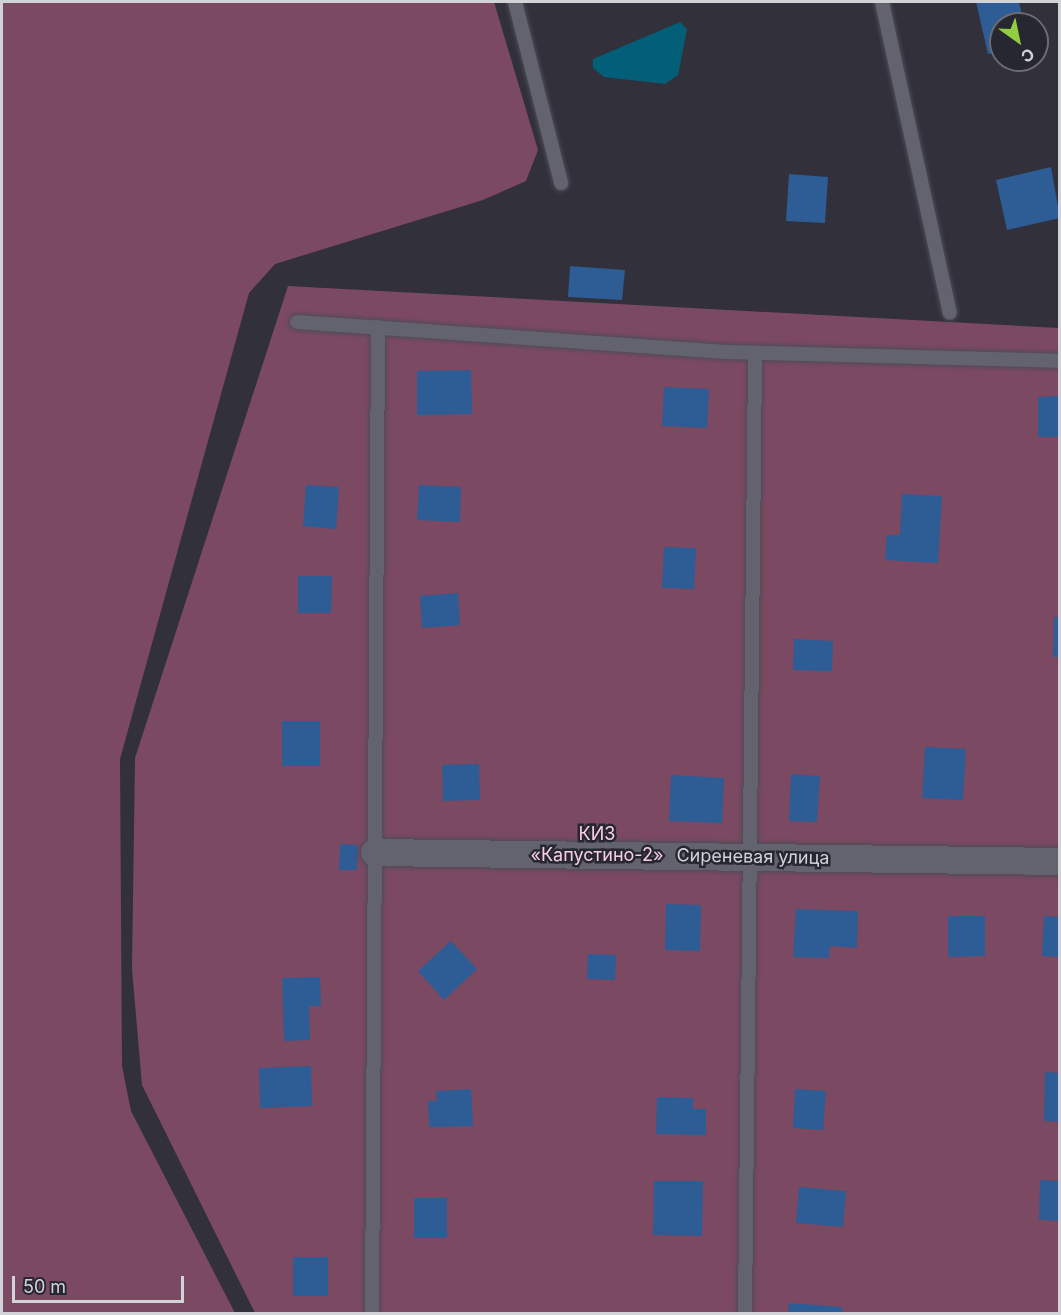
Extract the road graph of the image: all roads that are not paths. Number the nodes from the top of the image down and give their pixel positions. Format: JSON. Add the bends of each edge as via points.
{"nodes":[{"id":1,"x":515,"y":2,"type":"edge"},
{"id":2,"x":882,"y":2,"type":"edge"},
{"id":3,"x":561,"y":183,"type":"dead end"},
{"id":4,"x":950,"y":313,"type":"dead end"},
{"id":5,"x":297,"y":322,"type":"dead end"},
{"id":6,"x":378,"y":327,"type":"junction"},
{"id":7,"x":755,"y":352,"type":"junction"},
{"id":8,"x":1059,"y":361,"type":"edge"},
{"id":9,"x":375,"y":852,"type":"junction"},
{"id":10,"x":752,"y":857,"type":"junction"},
{"id":11,"x":1059,"y":861,"type":"edge"},
{"id":12,"x":372,"y":1314,"type":"edge"},
{"id":13,"x":745,"y":1314,"type":"edge"}],
"edges":[{"from":1,"to":3,"type":"lane"},
{"from":2,"to":4,"type":"lane"},
{"from":5,"to":6,"type":"lane"},
{"from":6,"to":7,"type":"lane","via":[[460,336]]},
{"from":6,"to":9,"type":"lane"},
{"from":7,"to":8,"type":"lane"},
{"from":7,"to":10,"type":"lane"},
{"from":9,"to":10,"type":"street","name":"Сиреневая улица"},
{"from":9,"to":12,"type":"lane"},
{"from":10,"to":11,"type":"street","name":"Сиреневая улица"},
{"from":10,"to":13,"type":"lane"}]}
